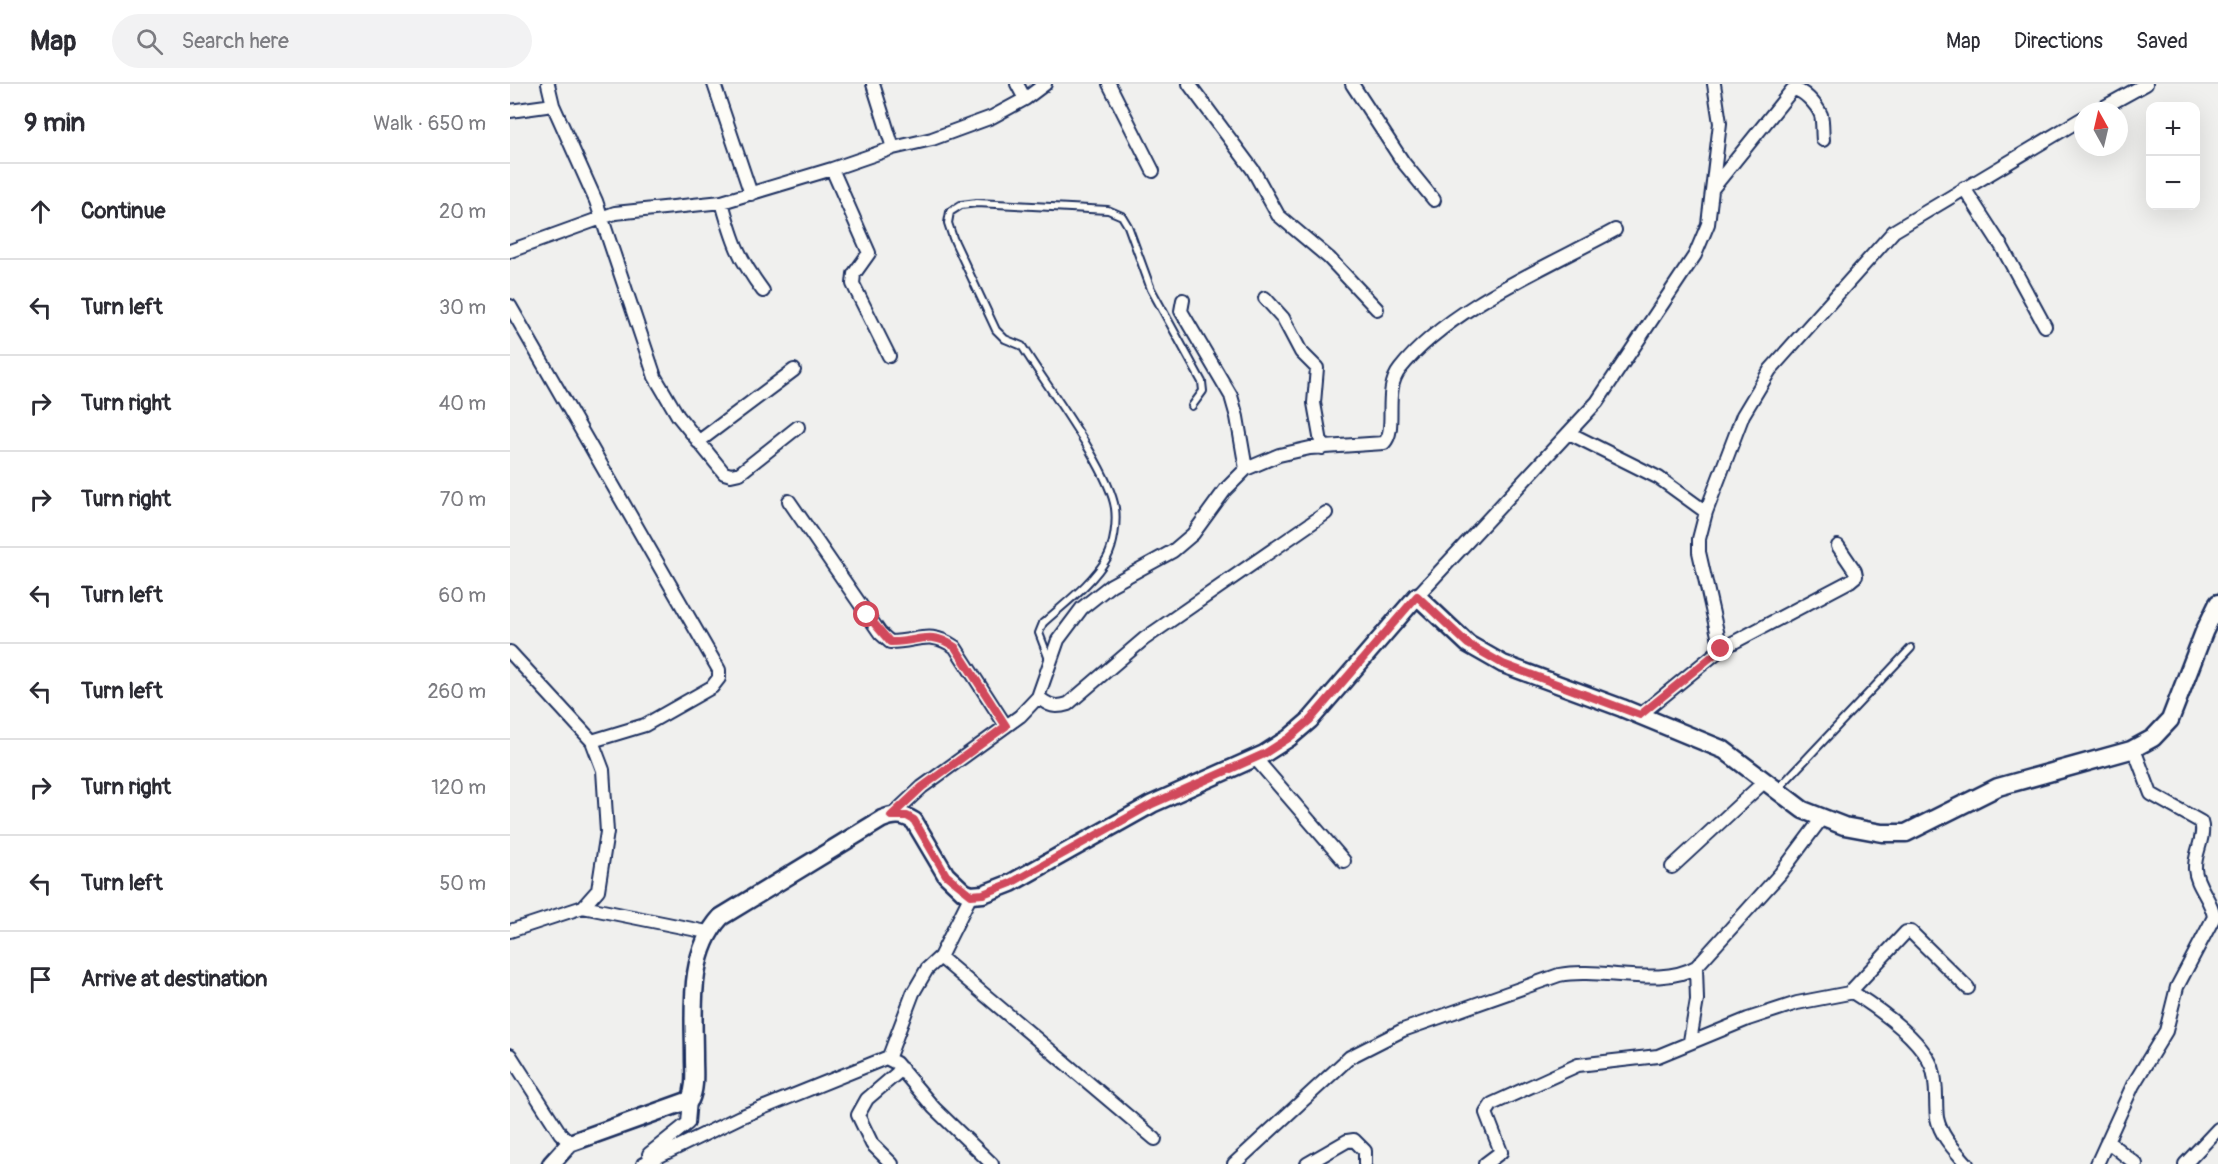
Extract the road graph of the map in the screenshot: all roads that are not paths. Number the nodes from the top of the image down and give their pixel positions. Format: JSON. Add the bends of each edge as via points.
{"nodes":[{"id":1,"x":548,"y":84,"type":"edge"},
{"id":2,"x":714,"y":84,"type":"edge"},
{"id":3,"x":873,"y":84,"type":"edge"},
{"id":4,"x":1017,"y":84,"type":"edge"},
{"id":5,"x":1045,"y":84,"type":"edge"},
{"id":6,"x":1109,"y":84,"type":"edge"},
{"id":7,"x":1189,"y":84,"type":"edge"},
{"id":8,"x":1352,"y":84,"type":"edge"},
{"id":9,"x":1714,"y":84,"type":"edge"},
{"id":10,"x":2146,"y":84,"type":"edge"},
{"id":11,"x":1025,"y":99,"type":"junction"},
{"id":12,"x":2113,"y":102,"type":"edge"},
{"id":13,"x":553,"y":105,"type":"junction"},
{"id":14,"x":510,"y":111,"type":"edge"},
{"id":15,"x":2074,"y":123,"type":"edge"},
{"id":16,"x":1823,"y":140,"type":"dead end"},
{"id":17,"x":893,"y":148,"type":"junction"},
{"id":18,"x":832,"y":169,"type":"junction"},
{"id":19,"x":1153,"y":171,"type":"dead end"},
{"id":20,"x":1964,"y":188,"type":"junction"},
{"id":21,"x":1713,"y":189,"type":"junction"},
{"id":22,"x":751,"y":194,"type":"junction"},
{"id":23,"x":1434,"y":200,"type":"dead end"},
{"id":24,"x":722,"y":202,"type":"junction"},
{"id":25,"x":601,"y":218,"type":"junction"},
{"id":26,"x":1615,"y":230,"type":"dead end"},
{"id":27,"x":510,"y":250,"type":"edge"},
{"id":28,"x":763,"y":291,"type":"dead end"},
{"id":29,"x":1264,"y":298,"type":"dead end"},
{"id":30,"x":1183,"y":300,"type":"dead end"},
{"id":31,"x":510,"y":306,"type":"edge"},
{"id":32,"x":1377,"y":309,"type":"dead end"},
{"id":33,"x":2045,"y":326,"type":"dead end"},
{"id":34,"x":888,"y":356,"type":"dead end"},
{"id":35,"x":794,"y":370,"type":"dead end"},
{"id":36,"x":1192,"y":406,"type":"dead end"},
{"id":37,"x":798,"y":427,"type":"dead end"},
{"id":38,"x":1569,"y":432,"type":"junction"},
{"id":39,"x":698,"y":442,"type":"junction"},
{"id":40,"x":1322,"y":448,"type":"junction"},
{"id":41,"x":1246,"y":469,"type":"junction"},
{"id":42,"x":789,"y":501,"type":"dead end"},
{"id":43,"x":1706,"y":512,"type":"junction"},
{"id":44,"x":1326,"y":513,"type":"dead end"},
{"id":45,"x":1839,"y":546,"type":"dead end"},
{"id":46,"x":1417,"y":596,"type":"junction"},
{"id":47,"x":2218,"y":603,"type":"edge"},
{"id":48,"x":1911,"y":648,"type":"dead end"},
{"id":49,"x":1721,"y":649,"type":"junction"},
{"id":50,"x":510,"y":652,"type":"edge"},
{"id":51,"x":1050,"y":662,"type":"junction"},
{"id":52,"x":1038,"y":697,"type":"junction"},
{"id":53,"x":1640,"y":715,"type":"junction"},
{"id":54,"x":1006,"y":726,"type":"junction"},
{"id":55,"x":592,"y":741,"type":"junction"},
{"id":56,"x":2134,"y":749,"type":"junction"},
{"id":57,"x":1255,"y":758,"type":"junction"},
{"id":58,"x":1771,"y":786,"type":"junction"},
{"id":59,"x":891,"y":816,"type":"junction"},
{"id":60,"x":1822,"y":818,"type":"junction"},
{"id":61,"x":1344,"y":861,"type":"dead end"},
{"id":62,"x":1672,"y":867,"type":"dead end"},
{"id":63,"x":971,"y":895,"type":"junction"},
{"id":64,"x":583,"y":907,"type":"junction"},
{"id":65,"x":510,"y":931,"type":"edge"},
{"id":66,"x":707,"y":932,"type":"junction"},
{"id":67,"x":940,"y":957,"type":"junction"},
{"id":68,"x":1696,"y":967,"type":"junction"},
{"id":69,"x":1968,"y":988,"type":"dead end"},
{"id":70,"x":1852,"y":992,"type":"junction"},
{"id":71,"x":1690,"y":1041,"type":"junction"},
{"id":72,"x":888,"y":1059,"type":"junction"},
{"id":73,"x":512,"y":1062,"type":"edge"},
{"id":74,"x":902,"y":1069,"type":"junction"},
{"id":75,"x":690,"y":1100,"type":"junction"},
{"id":76,"x":2218,"y":1129,"type":"edge"},
{"id":77,"x":1155,"y":1139,"type":"dead end"},
{"id":78,"x":2107,"y":1141,"type":"junction"},
{"id":79,"x":570,"y":1143,"type":"junction"},
{"id":80,"x":551,"y":1164,"type":"edge"},
{"id":81,"x":636,"y":1164,"type":"edge"},
{"id":82,"x":643,"y":1164,"type":"edge"},
{"id":83,"x":892,"y":1164,"type":"edge"},
{"id":84,"x":992,"y":1164,"type":"edge"},
{"id":85,"x":1234,"y":1164,"type":"edge"},
{"id":86,"x":1307,"y":1164,"type":"edge"},
{"id":87,"x":1365,"y":1164,"type":"edge"},
{"id":88,"x":1485,"y":1164,"type":"edge"},
{"id":89,"x":1967,"y":1164,"type":"edge"},
{"id":90,"x":2097,"y":1164,"type":"edge"},
{"id":91,"x":2136,"y":1164,"type":"edge"},
{"id":92,"x":2186,"y":1164,"type":"edge"}],
"edges":[{"from":1,"to":13,"type":"street"},
{"from":2,"to":22,"type":"street"},
{"from":3,"to":17,"type":"street"},
{"from":4,"to":11,"type":"street"},
{"from":5,"to":11,"type":"street"},
{"from":6,"to":19,"type":"street"},
{"from":7,"to":32,"type":"street","via":[[1253,170],[1278,215],[1329,258]]},
{"from":8,"to":23,"type":"street","via":[[1403,162]]},
{"from":9,"to":21,"type":"street","via":[[1720,123]]},
{"from":10,"to":12,"type":"street"},
{"from":11,"to":17,"type":"street","via":[[992,117],[932,139]]},
{"from":13,"to":14,"type":"street"},
{"from":13,"to":25,"type":"street"},
{"from":15,"to":20,"type":"street"},
{"from":16,"to":21,"type":"street","via":[[1818,108],[1801,92],[1792,90]]},
{"from":17,"to":18,"type":"street"},
{"from":18,"to":22,"type":"street"},
{"from":18,"to":34,"type":"street","via":[[869,253],[854,273],[853,284]]},
{"from":20,"to":33,"type":"street","via":[[2002,246]]},
{"from":20,"to":43,"type":"street","via":[[1894,231],[1770,370],[1743,415]]},
{"from":21,"to":38,"type":"street","via":[[1708,224],[1695,255],[1597,402]]},
{"from":22,"to":24,"type":"street"},
{"from":24,"to":25,"type":"street","via":[[615,213]]},
{"from":24,"to":28,"type":"street","via":[[741,261]]},
{"from":25,"to":27,"type":"street"},
{"from":25,"to":39,"type":"street","via":[[655,377]]},
{"from":26,"to":40,"type":"street","via":[[1462,315],[1423,345],[1393,380],[1389,433],[1384,443]]},
{"from":29,"to":40,"type":"street","via":[[1283,318],[1301,352],[1317,368],[1314,403]]},
{"from":30,"to":41,"type":"street","via":[[1181,311],[1238,417]]},
{"from":31,"to":55,"type":"street","via":[[720,670],[712,687],[645,725]]},
{"from":35,"to":39,"type":"street"},
{"from":36,"to":51,"type":"lane","via":[[1203,391],[1202,382],[1151,289],[1122,216],[1108,210],[977,203],[961,205],[950,212],[948,223],[953,238],[996,330],[1022,346],[1097,465],[1115,508],[1108,556],[1099,570],[1043,623],[1039,633]]},
{"from":37,"to":39,"type":"street","via":[[740,473],[731,475]]},
{"from":38,"to":43,"type":"street","via":[[1659,478]]},
{"from":38,"to":46,"type":"street"},
{"from":40,"to":41,"type":"street","via":[[1279,455]]},
{"from":41,"to":51,"type":"street","via":[[1225,490],[1193,534],[1173,551],[1112,585],[1082,608],[1058,640]]},
{"from":42,"to":54,"type":"street","via":[[880,633],[890,642],[929,636],[943,638],[955,647]]},
{"from":43,"to":49,"type":"street","via":[[1698,539],[1699,552]]},
{"from":44,"to":52,"type":"street","via":[[1143,639],[1068,704],[1057,708]]},
{"from":45,"to":49,"type":"street","via":[[1856,576]]},
{"from":46,"to":53,"type":"street","via":[[1468,644],[1503,664]]},
{"from":46,"to":57,"type":"street","via":[[1310,720]]},
{"from":47,"to":56,"type":"street","via":[[2170,720],[2153,738]]},
{"from":48,"to":58,"type":"lane"},
{"from":49,"to":53,"type":"street"},
{"from":50,"to":55,"type":"street"},
{"from":51,"to":52,"type":"street"},
{"from":52,"to":54,"type":"street"},
{"from":53,"to":58,"type":"street","via":[[1724,750]]},
{"from":54,"to":59,"type":"street","via":[[922,787]]},
{"from":55,"to":64,"type":"street","via":[[603,770],[607,832],[598,890]]},
{"from":56,"to":60,"type":"street","via":[[1998,787],[1906,833],[1882,833]]},
{"from":56,"to":78,"type":"street","via":[[2151,794],[2201,822],[2195,872],[2214,917],[2176,987],[2166,1031],[2133,1085]]},
{"from":57,"to":61,"type":"street"},
{"from":57,"to":63,"type":"street","via":[[1152,804],[1011,883]]},
{"from":58,"to":60,"type":"street","via":[[1803,810]]},
{"from":58,"to":62,"type":"street"},
{"from":59,"to":63,"type":"street","via":[[914,820],[946,875]]},
{"from":59,"to":66,"type":"street","via":[[721,917]]},
{"from":60,"to":68,"type":"street","via":[[1780,874]]},
{"from":63,"to":67,"type":"street"},
{"from":64,"to":65,"type":"street"},
{"from":64,"to":66,"type":"street"},
{"from":66,"to":75,"type":"street","via":[[694,980],[694,1081]]},
{"from":67,"to":72,"type":"street","via":[[927,969],[913,993]]},
{"from":67,"to":77,"type":"street"},
{"from":68,"to":71,"type":"street","via":[[1697,1000]]},
{"from":68,"to":85,"type":"street","via":[[1665,976],[1580,972],[1559,975],[1403,1030],[1350,1057]]},
{"from":69,"to":70,"type":"street","via":[[1911,932],[1906,932]]},
{"from":70,"to":71,"type":"street","via":[[1797,1004]]},
{"from":70,"to":89,"type":"street","via":[[1886,1014],[1926,1056],[1935,1081],[1940,1128]]},
{"from":71,"to":88,"type":"street","via":[[1658,1056],[1578,1065],[1492,1104],[1487,1117],[1501,1152]]},
{"from":72,"to":74,"type":"street"},
{"from":72,"to":82,"type":"street","via":[[740,1117]]},
{"from":73,"to":79,"type":"street"},
{"from":74,"to":83,"type":"street","via":[[867,1099],[858,1115],[872,1144]]},
{"from":74,"to":84,"type":"street","via":[[933,1108]]},
{"from":75,"to":79,"type":"street"},
{"from":75,"to":81,"type":"street","via":[[688,1123]]},
{"from":76,"to":92,"type":"street"},
{"from":78,"to":90,"type":"street"},
{"from":78,"to":91,"type":"street"},
{"from":79,"to":80,"type":"street"},
{"from":86,"to":87,"type":"street","via":[[1354,1140],[1365,1151]]}]}
